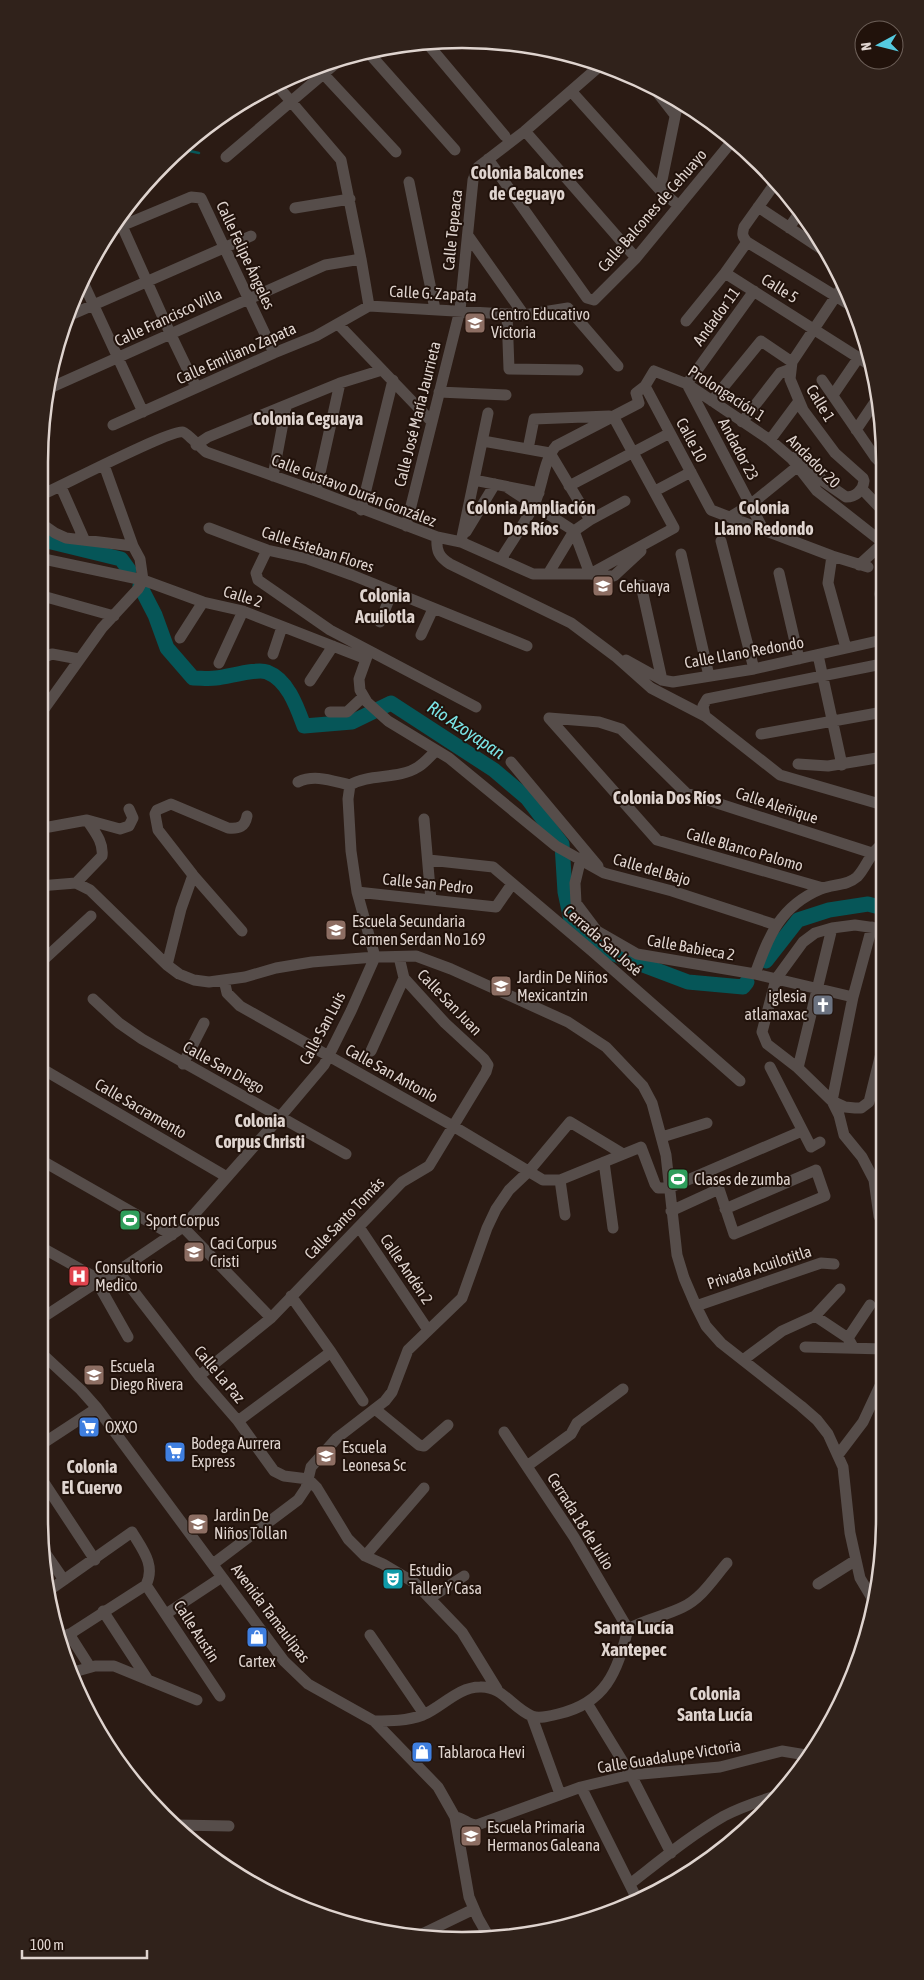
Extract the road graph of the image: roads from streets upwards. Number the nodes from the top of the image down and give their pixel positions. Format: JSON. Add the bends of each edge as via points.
{"nodes":[{"id":1,"x":431,"y":48,"type":"edge"},
{"id":2,"x":377,"y":56,"type":"edge"},
{"id":3,"x":596,"y":69,"type":"edge"},
{"id":4,"x":320,"y":72,"type":"edge"},
{"id":5,"x":317,"y":74,"type":"edge"},
{"id":6,"x":280,"y":89,"type":"edge"},
{"id":7,"x":571,"y":91,"type":"junction"},
{"id":8,"x":663,"y":100,"type":"edge"},
{"id":9,"x":291,"y":103,"type":"junction"},
{"id":10,"x":677,"y":108,"type":"edge"},
{"id":11,"x":675,"y":115,"type":"junction"},
{"id":12,"x":525,"y":131,"type":"junction"},
{"id":13,"x":505,"y":136,"type":"dead end"},
{"id":14,"x":729,"y":145,"type":"edge"},
{"id":15,"x":455,"y":150,"type":"dead end"},
{"id":16,"x":396,"y":152,"type":"dead end"},
{"id":17,"x":226,"y":157,"type":"dead end"},
{"id":18,"x":488,"y":159,"type":"junction"},
{"id":19,"x":409,"y":182,"type":"dead end"},
{"id":20,"x":772,"y":187,"type":"edge"},
{"id":21,"x":660,"y":190,"type":"junction"},
{"id":22,"x":350,"y":200,"type":"junction"},
{"id":23,"x":680,"y":206,"type":"junction"},
{"id":24,"x":758,"y":207,"type":"junction"},
{"id":25,"x":295,"y":208,"type":"dead end"},
{"id":26,"x":796,"y":217,"type":"edge"},
{"id":27,"x":127,"y":219,"type":"edge"},
{"id":28,"x":122,"y":225,"type":"edge"},
{"id":29,"x":789,"y":228,"type":"junction"},
{"id":30,"x":251,"y":236,"type":"dead end"},
{"id":31,"x":469,"y":237,"type":"junction"},
{"id":32,"x":747,"y":242,"type":"junction"},
{"id":33,"x":814,"y":243,"type":"edge"},
{"id":34,"x":225,"y":247,"type":"junction"},
{"id":35,"x":636,"y":258,"type":"junction"},
{"id":36,"x":361,"y":259,"type":"junction"},
{"id":37,"x":725,"y":273,"type":"junction"},
{"id":38,"x":147,"y":281,"type":"junction"},
{"id":39,"x":86,"y":288,"type":"edge"},
{"id":40,"x":754,"y":291,"type":"junction"},
{"id":41,"x":839,"y":291,"type":"edge"},
{"id":42,"x":836,"y":296,"type":"junction"},
{"id":43,"x":249,"y":298,"type":"junction"},
{"id":44,"x":844,"y":301,"type":"edge"},
{"id":45,"x":93,"y":304,"type":"junction"},
{"id":46,"x":369,"y":306,"type":"junction"},
{"id":47,"x":435,"y":308,"type":"junction"},
{"id":48,"x":460,"y":310,"type":"junction"},
{"id":49,"x":75,"y":312,"type":"edge"},
{"id":50,"x":507,"y":314,"type":"junction"},
{"id":51,"x":524,"y":315,"type":"junction"},
{"id":52,"x":686,"y":321,"type":"dead end"},
{"id":53,"x":338,"y":324,"type":"junction"},
{"id":54,"x":814,"y":329,"type":"junction"},
{"id":55,"x":170,"y":333,"type":"junction"},
{"id":56,"x":274,"y":353,"type":"junction"},
{"id":57,"x":859,"y":357,"type":"junction"},
{"id":58,"x":118,"y":358,"type":"junction"},
{"id":59,"x":863,"y":360,"type":"edge"},
{"id":60,"x":618,"y":366,"type":"dead end"},
{"id":61,"x":792,"y":366,"type":"junction"},
{"id":62,"x":382,"y":370,"type":"junction"},
{"id":63,"x":578,"y":370,"type":"dead end"},
{"id":64,"x":393,"y":380,"type":"junction"},
{"id":65,"x":822,"y":380,"type":"dead end"},
{"id":66,"x":340,"y":383,"type":"junction"},
{"id":67,"x":687,"y":384,"type":"junction"},
{"id":68,"x":54,"y":386,"type":"edge"},
{"id":69,"x":645,"y":386,"type":"junction"},
{"id":70,"x":196,"y":387,"type":"junction"},
{"id":71,"x":439,"y":392,"type":"junction"},
{"id":72,"x":506,"y":395,"type":"dead end"},
{"id":73,"x":833,"y":395,"type":"junction"},
{"id":74,"x":799,"y":401,"type":"junction"},
{"id":75,"x":712,"y":402,"type":"junction"},
{"id":76,"x":873,"y":405,"type":"edge"},
{"id":77,"x":286,"y":406,"type":"junction"},
{"id":78,"x":143,"y":412,"type":"junction"},
{"id":79,"x":488,"y":413,"type":"dead end"},
{"id":80,"x":613,"y":416,"type":"junction"},
{"id":81,"x":432,"y":422,"type":"junction"},
{"id":82,"x":742,"y":422,"type":"junction"},
{"id":83,"x":113,"y":425,"type":"dead end"},
{"id":84,"x":856,"y":430,"type":"junction"},
{"id":85,"x":670,"y":433,"type":"junction"},
{"id":86,"x":770,"y":440,"type":"junction"},
{"id":87,"x":483,"y":441,"type":"junction"},
{"id":88,"x":196,"y":445,"type":"junction"},
{"id":89,"x":528,"y":449,"type":"junction"},
{"id":90,"x":550,"y":453,"type":"junction"},
{"id":91,"x":634,"y":453,"type":"junction"},
{"id":92,"x":876,"y":456,"type":"edge"},
{"id":93,"x":795,"y":463,"type":"junction"},
{"id":94,"x":104,"y":465,"type":"junction"},
{"id":95,"x":691,"y":472,"type":"junction"},
{"id":96,"x":273,"y":476,"type":"junction"},
{"id":97,"x":474,"y":480,"type":"junction"},
{"id":98,"x":862,"y":483,"type":"junction"},
{"id":99,"x":500,"y":485,"type":"junction"},
{"id":100,"x":570,"y":486,"type":"junction"},
{"id":101,"x":61,"y":487,"type":"junction"},
{"id":102,"x":316,"y":491,"type":"junction"},
{"id":103,"x":655,"y":491,"type":"junction"},
{"id":104,"x":48,"y":492,"type":"edge"},
{"id":105,"x":539,"y":493,"type":"junction"},
{"id":106,"x":626,"y":501,"type":"dead end"},
{"id":107,"x":876,"y":502,"type":"edge"},
{"id":108,"x":750,"y":505,"type":"junction"},
{"id":109,"x":534,"y":506,"type":"junction"},
{"id":110,"x":361,"y":510,"type":"junction"},
{"id":111,"x":730,"y":517,"type":"junction"},
{"id":112,"x":590,"y":520,"type":"junction"},
{"id":113,"x":406,"y":526,"type":"junction"},
{"id":114,"x":48,"y":528,"type":"edge"},
{"id":115,"x":210,"y":528,"type":"dead end"},
{"id":116,"x":763,"y":529,"type":"junction"},
{"id":117,"x":574,"y":531,"type":"junction"},
{"id":118,"x":437,"y":537,"type":"junction"},
{"id":119,"x":876,"y":538,"type":"edge"},
{"id":120,"x":84,"y":539,"type":"junction"},
{"id":121,"x":721,"y":541,"type":"dead end"},
{"id":122,"x":460,"y":542,"type":"junction"},
{"id":123,"x":133,"y":546,"type":"junction"},
{"id":124,"x":266,"y":550,"type":"junction"},
{"id":125,"x":876,"y":551,"type":"edge"},
{"id":126,"x":681,"y":554,"type":"dead end"},
{"id":127,"x":832,"y":556,"type":"junction"},
{"id":128,"x":501,"y":559,"type":"junction"},
{"id":129,"x":48,"y":560,"type":"edge"},
{"id":130,"x":779,"y":573,"type":"dead end"},
{"id":131,"x":548,"y":574,"type":"junction"},
{"id":132,"x":590,"y":574,"type":"junction"},
{"id":133,"x":143,"y":580,"type":"junction"},
{"id":134,"x":641,"y":584,"type":"dead end"},
{"id":135,"x":392,"y":592,"type":"junction"},
{"id":136,"x":48,"y":598,"type":"edge"},
{"id":137,"x":203,"y":602,"type":"junction"},
{"id":138,"x":433,"y":608,"type":"junction"},
{"id":139,"x":243,"y":611,"type":"junction"},
{"id":140,"x":114,"y":616,"type":"junction"},
{"id":141,"x":380,"y":622,"type":"dead end"},
{"id":142,"x":282,"y":627,"type":"junction"},
{"id":143,"x":421,"y":635,"type":"dead end"},
{"id":144,"x":180,"y":638,"type":"dead end"},
{"id":145,"x":876,"y":641,"type":"edge"},
{"id":146,"x":333,"y":646,"type":"junction"},
{"id":147,"x":527,"y":646,"type":"dead end"},
{"id":148,"x":846,"y":648,"type":"junction"},
{"id":149,"x":273,"y":654,"type":"dead end"},
{"id":150,"x":368,"y":655,"type":"junction"},
{"id":151,"x":818,"y":655,"type":"junction"},
{"id":152,"x":48,"y":656,"type":"edge"},
{"id":153,"x":615,"y":656,"type":"junction"},
{"id":154,"x":79,"y":659,"type":"junction"},
{"id":155,"x":799,"y":659,"type":"junction"},
{"id":156,"x":219,"y":663,"type":"dead end"},
{"id":157,"x":876,"y":665,"type":"edge"},
{"id":158,"x":754,"y":669,"type":"junction"},
{"id":159,"x":709,"y":676,"type":"junction"},
{"id":160,"x":824,"y":677,"type":"junction"},
{"id":161,"x":662,"y":680,"type":"junction"},
{"id":162,"x":310,"y":681,"type":"dead end"},
{"id":163,"x":365,"y":699,"type":"junction"},
{"id":164,"x":48,"y":703,"type":"edge"},
{"id":165,"x":476,"y":707,"type":"dead end"},
{"id":166,"x":330,"y":712,"type":"dead end"},
{"id":167,"x":876,"y":713,"type":"edge"},
{"id":168,"x":705,"y":716,"type":"junction"},
{"id":169,"x":549,"y":718,"type":"joint"},
{"id":170,"x":834,"y":722,"type":"junction"},
{"id":171,"x":762,"y":734,"type":"dead end"},
{"id":172,"x":436,"y":751,"type":"junction"},
{"id":173,"x":876,"y":758,"type":"edge"},
{"id":174,"x":511,"y":762,"type":"dead end"},
{"id":175,"x":798,"y":764,"type":"dead end"},
{"id":176,"x":842,"y":765,"type":"junction"},
{"id":177,"x":298,"y":782,"type":"dead end"},
{"id":178,"x":350,"y":785,"type":"junction"},
{"id":179,"x":876,"y":804,"type":"edge"},
{"id":180,"x":129,"y":809,"type":"dead end"},
{"id":181,"x":247,"y":816,"type":"dead end"},
{"id":182,"x":424,"y":819,"type":"dead end"},
{"id":183,"x":88,"y":820,"type":"junction"},
{"id":184,"x":49,"y":827,"type":"dead end"},
{"id":185,"x":876,"y":850,"type":"edge"},
{"id":186,"x":872,"y":854,"type":"junction"},
{"id":187,"x":577,"y":857,"type":"junction"},
{"id":188,"x":429,"y":860,"type":"junction"},
{"id":189,"x":604,"y":873,"type":"junction"},
{"id":190,"x":193,"y":875,"type":"junction"},
{"id":191,"x":76,"y":883,"type":"junction"},
{"id":192,"x":512,"y":884,"type":"junction"},
{"id":193,"x":48,"y":885,"type":"edge"},
{"id":194,"x":823,"y":888,"type":"junction"},
{"id":195,"x":356,"y":892,"type":"junction"},
{"id":196,"x":431,"y":900,"type":"junction"},
{"id":197,"x":91,"y":916,"type":"dead end"},
{"id":198,"x":776,"y":924,"type":"junction"},
{"id":199,"x":832,"y":928,"type":"junction"},
{"id":200,"x":876,"y":928,"type":"edge"},
{"id":201,"x":242,"y":930,"type":"dead end"},
{"id":202,"x":876,"y":934,"type":"edge"},
{"id":203,"x":48,"y":956,"type":"edge"},
{"id":204,"x":375,"y":957,"type":"junction"},
{"id":205,"x":400,"y":957,"type":"junction"},
{"id":206,"x":167,"y":965,"type":"junction"},
{"id":207,"x":755,"y":974,"type":"junction"},
{"id":208,"x":404,"y":978,"type":"junction"},
{"id":209,"x":776,"y":979,"type":"junction"},
{"id":210,"x":224,"y":980,"type":"junction"},
{"id":211,"x":817,"y":989,"type":"junction"},
{"id":212,"x":853,"y":998,"type":"junction"},
{"id":213,"x":93,"y":999,"type":"dead end"},
{"id":214,"x":204,"y":1023,"type":"dead end"},
{"id":215,"x":371,"y":1051,"type":"dead end"},
{"id":216,"x":329,"y":1056,"type":"junction"},
{"id":217,"x":183,"y":1064,"type":"junction"},
{"id":218,"x":488,"y":1066,"type":"joint"},
{"id":219,"x":770,"y":1067,"type":"dead end"},
{"id":220,"x":798,"y":1068,"type":"junction"},
{"id":221,"x":48,"y":1072,"type":"edge"},
{"id":222,"x":876,"y":1074,"type":"edge"},
{"id":223,"x":740,"y":1081,"type":"dead end"},
{"id":224,"x":832,"y":1101,"type":"junction"},
{"id":225,"x":280,"y":1117,"type":"junction"},
{"id":226,"x":707,"y":1123,"type":"dead end"},
{"id":227,"x":453,"y":1126,"type":"junction"},
{"id":228,"x":802,"y":1131,"type":"junction"},
{"id":229,"x":662,"y":1137,"type":"junction"},
{"id":230,"x":815,"y":1145,"type":"dead end"},
{"id":231,"x":346,"y":1154,"type":"dead end"},
{"id":232,"x":623,"y":1154,"type":"junction"},
{"id":233,"x":604,"y":1162,"type":"junction"},
{"id":234,"x":48,"y":1164,"type":"edge"},
{"id":235,"x":529,"y":1171,"type":"junction"},
{"id":236,"x":227,"y":1177,"type":"junction"},
{"id":237,"x":560,"y":1180,"type":"junction"},
{"id":238,"x":669,"y":1188,"type":"junction"},
{"id":239,"x":876,"y":1194,"type":"edge"},
{"id":240,"x":725,"y":1209,"type":"junction"},
{"id":241,"x":671,"y":1212,"type":"junction"},
{"id":242,"x":565,"y":1215,"type":"dead end"},
{"id":243,"x":183,"y":1227,"type":"junction"},
{"id":244,"x":359,"y":1227,"type":"junction"},
{"id":245,"x":613,"y":1228,"type":"dead end"},
{"id":246,"x":172,"y":1235,"type":"junction"},
{"id":247,"x":48,"y":1251,"type":"edge"},
{"id":248,"x":834,"y":1264,"type":"dead end"},
{"id":249,"x":118,"y":1271,"type":"junction"},
{"id":250,"x":97,"y":1282,"type":"junction"},
{"id":251,"x":840,"y":1289,"type":"dead end"},
{"id":252,"x":291,"y":1296,"type":"junction"},
{"id":253,"x":870,"y":1305,"type":"dead end"},
{"id":254,"x":696,"y":1306,"type":"junction"},
{"id":255,"x":48,"y":1314,"type":"edge"},
{"id":256,"x":815,"y":1316,"type":"junction"},
{"id":257,"x":271,"y":1318,"type":"junction"},
{"id":258,"x":428,"y":1330,"type":"junction"},
{"id":259,"x":128,"y":1337,"type":"dead end"},
{"id":260,"x":850,"y":1343,"type":"junction"},
{"id":261,"x":805,"y":1347,"type":"dead end"},
{"id":262,"x":876,"y":1347,"type":"edge"},
{"id":263,"x":331,"y":1352,"type":"junction"},
{"id":264,"x":48,"y":1359,"type":"edge"},
{"id":265,"x":743,"y":1360,"type":"junction"},
{"id":266,"x":199,"y":1376,"type":"junction"},
{"id":267,"x":623,"y":1389,"type":"dead end"},
{"id":268,"x":876,"y":1394,"type":"edge"},
{"id":269,"x":362,"y":1400,"type":"dead end"},
{"id":270,"x":97,"y":1408,"type":"junction"},
{"id":271,"x":375,"y":1409,"type":"junction"},
{"id":272,"x":238,"y":1421,"type":"junction"},
{"id":273,"x":448,"y":1425,"type":"dead end"},
{"id":274,"x":504,"y":1432,"type":"dead end"},
{"id":275,"x":48,"y":1440,"type":"edge"},
{"id":276,"x":838,"y":1455,"type":"junction"},
{"id":277,"x":527,"y":1466,"type":"junction"},
{"id":278,"x":308,"y":1479,"type":"junction"},
{"id":279,"x":424,"y":1488,"type":"dead end"},
{"id":280,"x":48,"y":1489,"type":"edge"},
{"id":281,"x":365,"y":1556,"type":"junction"},
{"id":282,"x":50,"y":1559,"type":"edge"},
{"id":283,"x":95,"y":1560,"type":"junction"},
{"id":284,"x":856,"y":1560,"type":"junction"},
{"id":285,"x":727,"y":1563,"type":"dead end"},
{"id":286,"x":213,"y":1564,"type":"junction"},
{"id":287,"x":222,"y":1576,"type":"junction"},
{"id":288,"x":464,"y":1576,"type":"dead end"},
{"id":289,"x":64,"y":1580,"type":"junction"},
{"id":290,"x":146,"y":1584,"type":"junction"},
{"id":291,"x":818,"y":1584,"type":"dead end"},
{"id":292,"x":53,"y":1588,"type":"edge"},
{"id":293,"x":870,"y":1594,"type":"edge"},
{"id":294,"x":430,"y":1598,"type":"junction"},
{"id":295,"x":103,"y":1611,"type":"junction"},
{"id":296,"x":166,"y":1614,"type":"junction"},
{"id":297,"x":628,"y":1629,"type":"junction"},
{"id":298,"x":370,"y":1635,"type":"dead end"},
{"id":299,"x":65,"y":1636,"type":"edge"},
{"id":300,"x":66,"y":1639,"type":"edge"},
{"id":301,"x":90,"y":1667,"type":"junction"},
{"id":302,"x":77,"y":1671,"type":"edge"},
{"id":303,"x":148,"y":1680,"type":"junction"},
{"id":304,"x":497,"y":1689,"type":"junction"},
{"id":305,"x":220,"y":1696,"type":"dead end"},
{"id":306,"x":197,"y":1700,"type":"dead end"},
{"id":307,"x":587,"y":1703,"type":"junction"},
{"id":308,"x":424,"y":1714,"type":"junction"},
{"id":309,"x":532,"y":1717,"type":"junction"},
{"id":310,"x":374,"y":1721,"type":"junction"},
{"id":311,"x":802,"y":1755,"type":"edge"},
{"id":312,"x":631,"y":1775,"type":"junction"},
{"id":313,"x":581,"y":1787,"type":"junction"},
{"id":314,"x":560,"y":1794,"type":"junction"},
{"id":315,"x":766,"y":1799,"type":"edge"},
{"id":316,"x":455,"y":1817,"type":"junction"},
{"id":317,"x":184,"y":1825,"type":"edge"},
{"id":318,"x":229,"y":1826,"type":"dead end"},
{"id":319,"x":671,"y":1853,"type":"junction"},
{"id":320,"x":630,"y":1884,"type":"junction"},
{"id":321,"x":635,"y":1895,"type":"edge"},
{"id":322,"x":474,"y":1909,"type":"junction"},
{"id":323,"x":428,"y":1931,"type":"edge"},
{"id":324,"x":487,"y":1932,"type":"edge"}],
"edges":[{"from":1,"to":13,"type":"street"},
{"from":2,"to":15,"type":"street"},
{"from":3,"to":7,"type":"street","name":"Calle Tepeaca"},
{"from":4,"to":16,"type":"street"},
{"from":5,"to":9,"type":"street"},
{"from":6,"to":9,"type":"street"},
{"from":7,"to":12,"type":"street","name":"Calle Tepeaca"},
{"from":7,"to":21,"type":"street"},
{"from":8,"to":11,"type":"street"},
{"from":9,"to":17,"type":"street"},
{"from":9,"to":22,"type":"street","via":[[341,160]]},
{"from":10,"to":11,"type":"street"},
{"from":11,"to":21,"type":"street"},
{"from":12,"to":18,"type":"street","name":"Calle Tepeaca"},
{"from":12,"to":35,"type":"street"},
{"from":14,"to":23,"type":"street","name":"Calle Balcones de Cehuayo"},
{"from":18,"to":31,"type":"street","name":"Calle Tepeaca","via":[[478,166],[474,180]]},
{"from":18,"to":35,"type":"street","name":"Calle Balcones de Cehuayo","via":[[587,298],[594,300]]},
{"from":19,"to":47,"type":"street"},
{"from":20,"to":24,"type":"street"},
{"from":21,"to":23,"type":"street"},
{"from":22,"to":25,"type":"street"},
{"from":22,"to":36,"type":"street"},
{"from":23,"to":35,"type":"street","name":"Calle Balcones de Cehuayo"},
{"from":24,"to":29,"type":"street"},
{"from":24,"to":32,"type":"street","via":[[744,227],[742,234]]},
{"from":26,"to":29,"type":"street"},
{"from":27,"to":34,"type":"street","name":"Calle Felipe Ángeles","via":[[191,197],[202,198]]},
{"from":28,"to":38,"type":"street"},
{"from":29,"to":33,"type":"street"},
{"from":30,"to":34,"type":"street"},
{"from":31,"to":48,"type":"street","name":"Calle Tepeaca"},
{"from":31,"to":51,"type":"street"},
{"from":32,"to":37,"type":"street"},
{"from":32,"to":42,"type":"street"},
{"from":34,"to":38,"type":"street"},
{"from":34,"to":43,"type":"street","name":"Calle Felipe Ángeles"},
{"from":36,"to":43,"type":"street","name":"Calle Francisco Villa","via":[[325,265]]},
{"from":36,"to":46,"type":"street"},
{"from":37,"to":40,"type":"street","name":"Calle 5"},
{"from":37,"to":52,"type":"street"},
{"from":38,"to":45,"type":"street"},
{"from":38,"to":55,"type":"street"},
{"from":39,"to":45,"type":"street"},
{"from":40,"to":54,"type":"street","name":"Calle 5"},
{"from":40,"to":67,"type":"street","name":"Andador 11"},
{"from":41,"to":42,"type":"street"},
{"from":42,"to":44,"type":"street"},
{"from":42,"to":54,"type":"street"},
{"from":43,"to":55,"type":"street","name":"Calle Francisco Villa"},
{"from":43,"to":56,"type":"street","name":"Calle Felipe Ángeles"},
{"from":45,"to":49,"type":"street"},
{"from":45,"to":58,"type":"street"},
{"from":46,"to":47,"type":"street","name":"Calle G. Zapata"},
{"from":46,"to":53,"type":"street","name":"Calle Emiliano Zapata"},
{"from":47,"to":48,"type":"street","name":"Calle G. Zapata"},
{"from":48,"to":50,"type":"street","name":"Calle G. Zapata"},
{"from":48,"to":71,"type":"street","name":"Calle José María Jaurrieta"},
{"from":50,"to":51,"type":"street","name":"Calle G. Zapata"},
{"from":50,"to":63,"type":"street","via":[[509,369]]},
{"from":51,"to":60,"type":"street","name":"Calle G. Zapata","via":[[568,308]]},
{"from":53,"to":56,"type":"street","name":"Calle Emiliano Zapata"},
{"from":53,"to":62,"type":"street"},
{"from":54,"to":57,"type":"street","name":"Calle 5"},
{"from":54,"to":61,"type":"street"},
{"from":55,"to":58,"type":"street","name":"Calle Francisco Villa"},
{"from":55,"to":70,"type":"street"},
{"from":56,"to":70,"type":"street","name":"Calle Emiliano Zapata"},
{"from":57,"to":59,"type":"street","name":"Calle 5"},
{"from":57,"to":73,"type":"street"},
{"from":58,"to":68,"type":"street","name":"Calle Francisco Villa"},
{"from":58,"to":78,"type":"street"},
{"from":61,"to":74,"type":"street","name":"Calle 1","via":[[790,379]]},
{"from":61,"to":75,"type":"street","via":[[762,341]]},
{"from":61,"to":82,"type":"street","via":[[780,373]]},
{"from":62,"to":64,"type":"street"},
{"from":62,"to":66,"type":"street"},
{"from":64,"to":81,"type":"street"},
{"from":64,"to":110,"type":"street"},
{"from":65,"to":73,"type":"street"},
{"from":66,"to":77,"type":"street"},
{"from":66,"to":102,"type":"street"},
{"from":67,"to":69,"type":"street","name":"Prolongación 1","via":[[654,371]]},
{"from":67,"to":75,"type":"street","name":"Prolongación 1"},
{"from":67,"to":108,"type":"street","name":"Andador 23"},
{"from":69,"to":80,"type":"street","via":[[636,393],[639,403]]},
{"from":69,"to":85,"type":"street","name":"Calle 10"},
{"from":70,"to":78,"type":"street","name":"Calle Emiliano Zapata"},
{"from":71,"to":72,"type":"street"},
{"from":71,"to":81,"type":"street","name":"Calle José María Jaurrieta"},
{"from":73,"to":84,"type":"street"},
{"from":74,"to":86,"type":"street"},
{"from":74,"to":98,"type":"street","name":"Calle 1","via":[[835,453]]},
{"from":75,"to":82,"type":"street","name":"Prolongación 1"},
{"from":76,"to":84,"type":"street"},
{"from":77,"to":88,"type":"street","via":[[208,437]]},
{"from":77,"to":96,"type":"street"},
{"from":78,"to":83,"type":"street","name":"Calle Emiliano Zapata"},
{"from":79,"to":87,"type":"street"},
{"from":80,"to":89,"type":"street","via":[[534,419]]},
{"from":80,"to":90,"type":"street","via":[[556,446]]},
{"from":80,"to":91,"type":"street"},
{"from":81,"to":113,"type":"street","name":"Calle José María Jaurrieta"},
{"from":82,"to":86,"type":"street","name":"Prolongación 1"},
{"from":84,"to":92,"type":"street"},
{"from":85,"to":91,"type":"street"},
{"from":85,"to":95,"type":"street","name":"Calle 10"},
{"from":86,"to":93,"type":"street","name":"Andador 20"},
{"from":87,"to":89,"type":"street"},
{"from":87,"to":97,"type":"street"},
{"from":88,"to":94,"type":"street","name":"Calle Gustavo Durán González","via":[[182,432]]},
{"from":88,"to":96,"type":"street","name":"Calle Gustavo Durán González","via":[[206,452]]},
{"from":89,"to":90,"type":"street"},
{"from":90,"to":100,"type":"street"},
{"from":90,"to":105,"type":"street"},
{"from":91,"to":100,"type":"street"},
{"from":91,"to":103,"type":"street"},
{"from":93,"to":98,"type":"street","via":[[801,454],[823,481],[846,497],[855,495]]},
{"from":93,"to":108,"type":"street"},
{"from":93,"to":119,"type":"street","name":"Andador 20","via":[[817,491]]},
{"from":94,"to":101,"type":"street"},
{"from":94,"to":123,"type":"street"},
{"from":95,"to":103,"type":"street"},
{"from":95,"to":111,"type":"street","name":"Calle 10","via":[[711,510]]},
{"from":96,"to":102,"type":"street","name":"Calle Gustavo Durán González"},
{"from":97,"to":99,"type":"street"},
{"from":97,"to":122,"type":"street"},
{"from":98,"to":107,"type":"street","name":"Calle 1"},
{"from":99,"to":105,"type":"street"},
{"from":99,"to":109,"type":"street"},
{"from":99,"to":122,"type":"street"},
{"from":100,"to":112,"type":"street"},
{"from":101,"to":104,"type":"street"},
{"from":101,"to":120,"type":"street"},
{"from":102,"to":110,"type":"street","name":"Calle Gustavo Durán González"},
{"from":103,"to":132,"type":"street","via":[[674,528]]},
{"from":105,"to":109,"type":"street"},
{"from":106,"to":112,"type":"street"},
{"from":108,"to":111,"type":"street"},
{"from":108,"to":116,"type":"street","name":"Andador 23"},
{"from":109,"to":117,"type":"street"},
{"from":109,"to":128,"type":"street"},
{"from":110,"to":113,"type":"street","name":"Calle Gustavo Durán González"},
{"from":111,"to":116,"type":"street"},
{"from":112,"to":117,"type":"street"},
{"from":113,"to":118,"type":"street","name":"Calle Gustavo Durán González"},
{"from":114,"to":120,"type":"street","via":[[66,538]]},
{"from":115,"to":124,"type":"street","name":"Calle Esteban Flores"},
{"from":116,"to":127,"type":"street"},
{"from":117,"to":131,"type":"street"},
{"from":117,"to":132,"type":"street"},
{"from":118,"to":122,"type":"street"},
{"from":118,"to":153,"type":"street","name":"Calle Gustavo Durán González","via":[[440,558],[571,623]]},
{"from":120,"to":123,"type":"street"},
{"from":121,"to":158,"type":"street"},
{"from":122,"to":128,"type":"street"},
{"from":123,"to":133,"type":"street","via":[[140,559]]},
{"from":124,"to":135,"type":"street","name":"Calle Esteban Flores","via":[[308,559]]},
{"from":124,"to":150,"type":"street","via":[[256,577]]},
{"from":125,"to":127,"type":"street","via":[[864,566]]},
{"from":126,"to":159,"type":"street"},
{"from":127,"to":148,"type":"street","via":[[828,583]]},
{"from":128,"to":131,"type":"street","via":[[533,574]]},
{"from":129,"to":133,"type":"street","name":"Calle 2"},
{"from":130,"to":155,"type":"street"},
{"from":131,"to":132,"type":"street"},
{"from":133,"to":137,"type":"street","name":"Calle 2"},
{"from":133,"to":140,"type":"street"},
{"from":134,"to":161,"type":"street"},
{"from":135,"to":138,"type":"street","name":"Calle Esteban Flores"},
{"from":135,"to":141,"type":"street"},
{"from":136,"to":140,"type":"street"},
{"from":137,"to":139,"type":"street","name":"Calle 2"},
{"from":137,"to":144,"type":"street"},
{"from":138,"to":143,"type":"street"},
{"from":138,"to":147,"type":"street","name":"Calle Esteban Flores"},
{"from":139,"to":142,"type":"street","name":"Calle 2"},
{"from":139,"to":156,"type":"street"},
{"from":140,"to":154,"type":"street"},
{"from":142,"to":146,"type":"street","name":"Calle 2"},
{"from":142,"to":149,"type":"street"},
{"from":145,"to":148,"type":"street","name":"Calle Llano Redondo"},
{"from":146,"to":150,"type":"street","name":"Calle 2"},
{"from":146,"to":162,"type":"street"},
{"from":148,"to":151,"type":"street","name":"Calle Llano Redondo"},
{"from":150,"to":163,"type":"street","via":[[359,678]]},
{"from":150,"to":165,"type":"street"},
{"from":151,"to":155,"type":"street","name":"Calle Llano Redondo"},
{"from":151,"to":160,"type":"street"},
{"from":152,"to":154,"type":"street"},
{"from":153,"to":161,"type":"street","name":"Calle Llano Redondo"},
{"from":153,"to":168,"type":"street","via":[[651,688]]},
{"from":154,"to":164,"type":"street"},
{"from":155,"to":158,"type":"street","name":"Calle Llano Redondo"},
{"from":157,"to":160,"type":"street"},
{"from":158,"to":159,"type":"street","name":"Calle Llano Redondo"},
{"from":159,"to":161,"type":"street","name":"Calle Llano Redondo","via":[[673,682]]},
{"from":160,"to":168,"type":"street","via":[[707,699],[703,706]]},
{"from":160,"to":170,"type":"street"},
{"from":163,"to":166,"type":"street","via":[[347,712]]},
{"from":163,"to":172,"type":"street","name":"Calle del Bajo","via":[[388,721]]},
{"from":167,"to":170,"type":"street"},
{"from":168,"to":179,"type":"street","via":[[780,775]]},
{"from":169,"to":186,"type":"street","name":"Calle Aleñique","via":[[599,722],[621,729],[686,793]]},
{"from":169,"to":194,"type":"street","name":"Calle Blanco Palomo","via":[[658,840]]},
{"from":170,"to":171,"type":"street"},
{"from":170,"to":176,"type":"street"},
{"from":172,"to":178,"type":"street","via":[[418,767],[358,780]]},
{"from":172,"to":187,"type":"street","name":"Calle del Bajo","via":[[484,785],[556,846]]},
{"from":173,"to":176,"type":"street"},
{"from":174,"to":189,"type":"street"},
{"from":175,"to":176,"type":"street"},
{"from":177,"to":178,"type":"street","via":[[320,778]]},
{"from":178,"to":195,"type":"street","via":[[348,799]]},
{"from":180,"to":183,"type":"street","via":[[132,818],[129,826],[120,829]]},
{"from":181,"to":190,"type":"street","via":[[246,823],[236,829],[171,804],[157,810],[158,830]]},
{"from":182,"to":188,"type":"street"},
{"from":183,"to":184,"type":"street"},
{"from":183,"to":191,"type":"street","via":[[102,844],[102,856]]},
{"from":185,"to":186,"type":"street"},
{"from":186,"to":194,"type":"street","via":[[856,878]]},
{"from":187,"to":189,"type":"street","name":"Calle del Bajo"},
{"from":187,"to":207,"type":"street","name":"Calle Babieca 2","via":[[576,903],[597,930],[637,954]]},
{"from":188,"to":192,"type":"street","name":"Cerrada San José","via":[[493,867]]},
{"from":188,"to":196,"type":"street"},
{"from":189,"to":198,"type":"street","name":"Calle del Bajo"},
{"from":190,"to":201,"type":"street"},
{"from":190,"to":206,"type":"street"},
{"from":191,"to":193,"type":"street"},
{"from":191,"to":206,"type":"street","via":[[90,890]]},
{"from":192,"to":196,"type":"street","name":"Calle San Pedro","via":[[496,907]]},
{"from":192,"to":223,"type":"street","name":"Cerrada San José"},
{"from":194,"to":198,"type":"street","via":[[789,908]]},
{"from":195,"to":196,"type":"street","name":"Calle San Pedro"},
{"from":195,"to":204,"type":"street"},
{"from":197,"to":203,"type":"street"},
{"from":198,"to":207,"type":"street"},
{"from":199,"to":200,"type":"street","via":[[855,925]]},
{"from":199,"to":209,"type":"street","via":[[815,933],[803,942]]},
{"from":199,"to":211,"type":"street"},
{"from":202,"to":212,"type":"street"},
{"from":204,"to":205,"type":"street"},
{"from":204,"to":210,"type":"street","via":[[312,962]]},
{"from":204,"to":216,"type":"street","name":"Calle San Luis"},
{"from":205,"to":208,"type":"street","name":"Calle San Juan"},
{"from":205,"to":229,"type":"street","via":[[416,956],[451,969],[568,1022],[606,1047],[643,1086]]},
{"from":206,"to":210,"type":"street","via":[[194,980]]},
{"from":207,"to":209,"type":"street","name":"Calle Babieca 2"},
{"from":208,"to":215,"type":"street"},
{"from":208,"to":218,"type":"street","name":"Calle San Juan"},
{"from":209,"to":211,"type":"street","name":"Calle Babieca 2"},
{"from":209,"to":220,"type":"street","via":[[763,1038]]},
{"from":210,"to":216,"type":"street","name":"Calle San Antonio","via":[[227,993],[240,1006]]},
{"from":211,"to":212,"type":"street","name":"Calle Babieca 2"},
{"from":211,"to":220,"type":"street"},
{"from":212,"to":224,"type":"street"},
{"from":213,"to":217,"type":"street","name":"Calle San Diego","via":[[119,1023]]},
{"from":214,"to":217,"type":"street"},
{"from":216,"to":225,"type":"street","name":"Calle San Luis"},
{"from":216,"to":227,"type":"street","name":"Calle San Antonio"},
{"from":217,"to":225,"type":"street","name":"Calle San Diego"},
{"from":218,"to":227,"type":"street","name":"Calle Santo Tomás"},
{"from":219,"to":228,"type":"street"},
{"from":220,"to":224,"type":"street"},
{"from":221,"to":236,"type":"street","name":"Calle Sacramento"},
{"from":222,"to":224,"type":"street","via":[[869,1102],[861,1108],[845,1107]]},
{"from":224,"to":239,"type":"street","via":[[844,1135],[862,1157],[874,1180]]},
{"from":225,"to":231,"type":"street","name":"Calle San Diego"},
{"from":225,"to":236,"type":"street","name":"Calle San Luis"},
{"from":226,"to":229,"type":"street"},
{"from":227,"to":235,"type":"street","name":"Calle San Antonio"},
{"from":227,"to":244,"type":"street","name":"Calle Santo Tomás","via":[[429,1166],[402,1182]]},
{"from":228,"to":230,"type":"street"},
{"from":228,"to":238,"type":"street"},
{"from":229,"to":238,"type":"street"},
{"from":232,"to":233,"type":"street"},
{"from":232,"to":235,"type":"street","via":[[570,1122]]},
{"from":232,"to":238,"type":"street","via":[[641,1147],[655,1184],[658,1188]]},
{"from":233,"to":237,"type":"street"},
{"from":233,"to":245,"type":"street"},
{"from":234,"to":246,"type":"street"},
{"from":235,"to":237,"type":"street","name":"Calle San Antonio","via":[[543,1180]]},
{"from":235,"to":258,"type":"street","via":[[509,1190],[496,1209],[486,1228],[462,1298]]},
{"from":236,"to":243,"type":"street","name":"Calle San Luis"},
{"from":237,"to":242,"type":"street"},
{"from":238,"to":241,"type":"street"},
{"from":240,"to":240,"type":"street","via":[[816,1170],[825,1196],[734,1234]]},
{"from":240,"to":241,"type":"street","via":[[719,1189]]},
{"from":241,"to":254,"type":"street","via":[[677,1255]]},
{"from":243,"to":246,"type":"street","name":"Calle San Luis"},
{"from":243,"to":257,"type":"street"},
{"from":244,"to":252,"type":"street","name":"Calle Santo Tomás"},
{"from":244,"to":258,"type":"street","name":"Calle Andén 2"},
{"from":246,"to":249,"type":"street","name":"Calle San Luis"},
{"from":247,"to":250,"type":"street","via":[[91,1275]]},
{"from":248,"to":254,"type":"street","name":"Privada Acuilotitla","via":[[821,1263]]},
{"from":249,"to":250,"type":"street","name":"Calle San Luis"},
{"from":249,"to":266,"type":"street","name":"Calle La Paz"},
{"from":250,"to":255,"type":"street","name":"Calle San Luis"},
{"from":250,"to":259,"type":"street"},
{"from":251,"to":256,"type":"street"},
{"from":252,"to":257,"type":"street","name":"Calle Santo Tomás"},
{"from":252,"to":263,"type":"street"},
{"from":253,"to":260,"type":"street"},
{"from":254,"to":265,"type":"street","via":[[706,1326]]},
{"from":256,"to":260,"type":"street"},
{"from":256,"to":265,"type":"street","via":[[782,1331]]},
{"from":257,"to":266,"type":"street","name":"Calle Santo Tomás"},
{"from":258,"to":271,"type":"street","via":[[408,1350],[392,1392]]},
{"from":260,"to":261,"type":"street"},
{"from":260,"to":262,"type":"street"},
{"from":263,"to":269,"type":"street"},
{"from":263,"to":272,"type":"street"},
{"from":264,"to":270,"type":"street","name":"Avenida Tamaulipas"},
{"from":265,"to":276,"type":"street","via":[[816,1420],[828,1434]]},
{"from":266,"to":272,"type":"street","name":"Calle La Paz"},
{"from":267,"to":277,"type":"street","via":[[577,1423],[571,1434]]},
{"from":268,"to":276,"type":"street","via":[[863,1422]]},
{"from":270,"to":275,"type":"street"},
{"from":270,"to":286,"type":"street","name":"Avenida Tamaulipas"},
{"from":271,"to":273,"type":"street","via":[[419,1445],[424,1446]]},
{"from":271,"to":278,"type":"street","via":[[337,1438],[311,1466]]},
{"from":272,"to":278,"type":"street","name":"Calle La Paz","via":[[278,1474]]},
{"from":274,"to":277,"type":"street","name":"Cerrada 18 de Julio"},
{"from":276,"to":284,"type":"street","via":[[843,1468]]},
{"from":277,"to":297,"type":"street","name":"Cerrada 18 de Julio","via":[[574,1537]]},
{"from":278,"to":281,"type":"street","via":[[348,1539]]},
{"from":278,"to":286,"type":"street","via":[[298,1500]]},
{"from":279,"to":281,"type":"street"},
{"from":280,"to":283,"type":"street"},
{"from":281,"to":294,"type":"street","via":[[416,1583]]},
{"from":282,"to":289,"type":"street"},
{"from":283,"to":289,"type":"street"},
{"from":283,"to":290,"type":"street","via":[[132,1532],[151,1570]]},
{"from":284,"to":291,"type":"street"},
{"from":284,"to":293,"type":"street","via":[[860,1578]]},
{"from":285,"to":297,"type":"street","via":[[698,1597],[683,1608],[639,1622]]},
{"from":286,"to":287,"type":"street","name":"Avenida Tamaulipas"},
{"from":287,"to":296,"type":"street"},
{"from":287,"to":310,"type":"street","name":"Avenida Tamaulipas","via":[[295,1673],[308,1684]]},
{"from":288,"to":294,"type":"street"},
{"from":289,"to":292,"type":"street"},
{"from":290,"to":295,"type":"street"},
{"from":290,"to":296,"type":"street","name":"Calle Austin"},
{"from":294,"to":304,"type":"street","via":[[462,1632]]},
{"from":295,"to":299,"type":"street"},
{"from":295,"to":303,"type":"street"},
{"from":296,"to":305,"type":"street","name":"Calle Austin"},
{"from":297,"to":307,"type":"street","via":[[619,1662],[604,1689]]},
{"from":298,"to":308,"type":"street"},
{"from":300,"to":301,"type":"street"},
{"from":301,"to":302,"type":"street"},
{"from":301,"to":303,"type":"street","via":[[114,1666]]},
{"from":303,"to":306,"type":"street"},
{"from":304,"to":308,"type":"street","via":[[468,1688]]},
{"from":304,"to":309,"type":"street"},
{"from":307,"to":309,"type":"street","via":[[567,1712]]},
{"from":307,"to":312,"type":"street"},
{"from":308,"to":310,"type":"street","via":[[405,1720]]},
{"from":309,"to":314,"type":"street"},
{"from":310,"to":316,"type":"street","name":"Avenida Tamaulipas","via":[[438,1787]]},
{"from":311,"to":312,"type":"street","name":"Calle Guadalupe Victoria","via":[[782,1751],[720,1767]]},
{"from":312,"to":313,"type":"street","name":"Calle Guadalupe Victoria"},
{"from":312,"to":319,"type":"street"},
{"from":313,"to":314,"type":"street","name":"Calle Guadalupe Victoria"},
{"from":313,"to":320,"type":"street"},
{"from":314,"to":316,"type":"street","name":"Calle Guadalupe Victoria","via":[[477,1825]]},
{"from":315,"to":319,"type":"street","via":[[724,1816]]},
{"from":316,"to":322,"type":"street","name":"Avenida Tamaulipas","via":[[464,1876]]},
{"from":317,"to":318,"type":"street"},
{"from":319,"to":320,"type":"street"},
{"from":320,"to":321,"type":"street"},
{"from":322,"to":323,"type":"street"},
{"from":322,"to":324,"type":"street","name":"Avenida Tamaulipas"}]}
